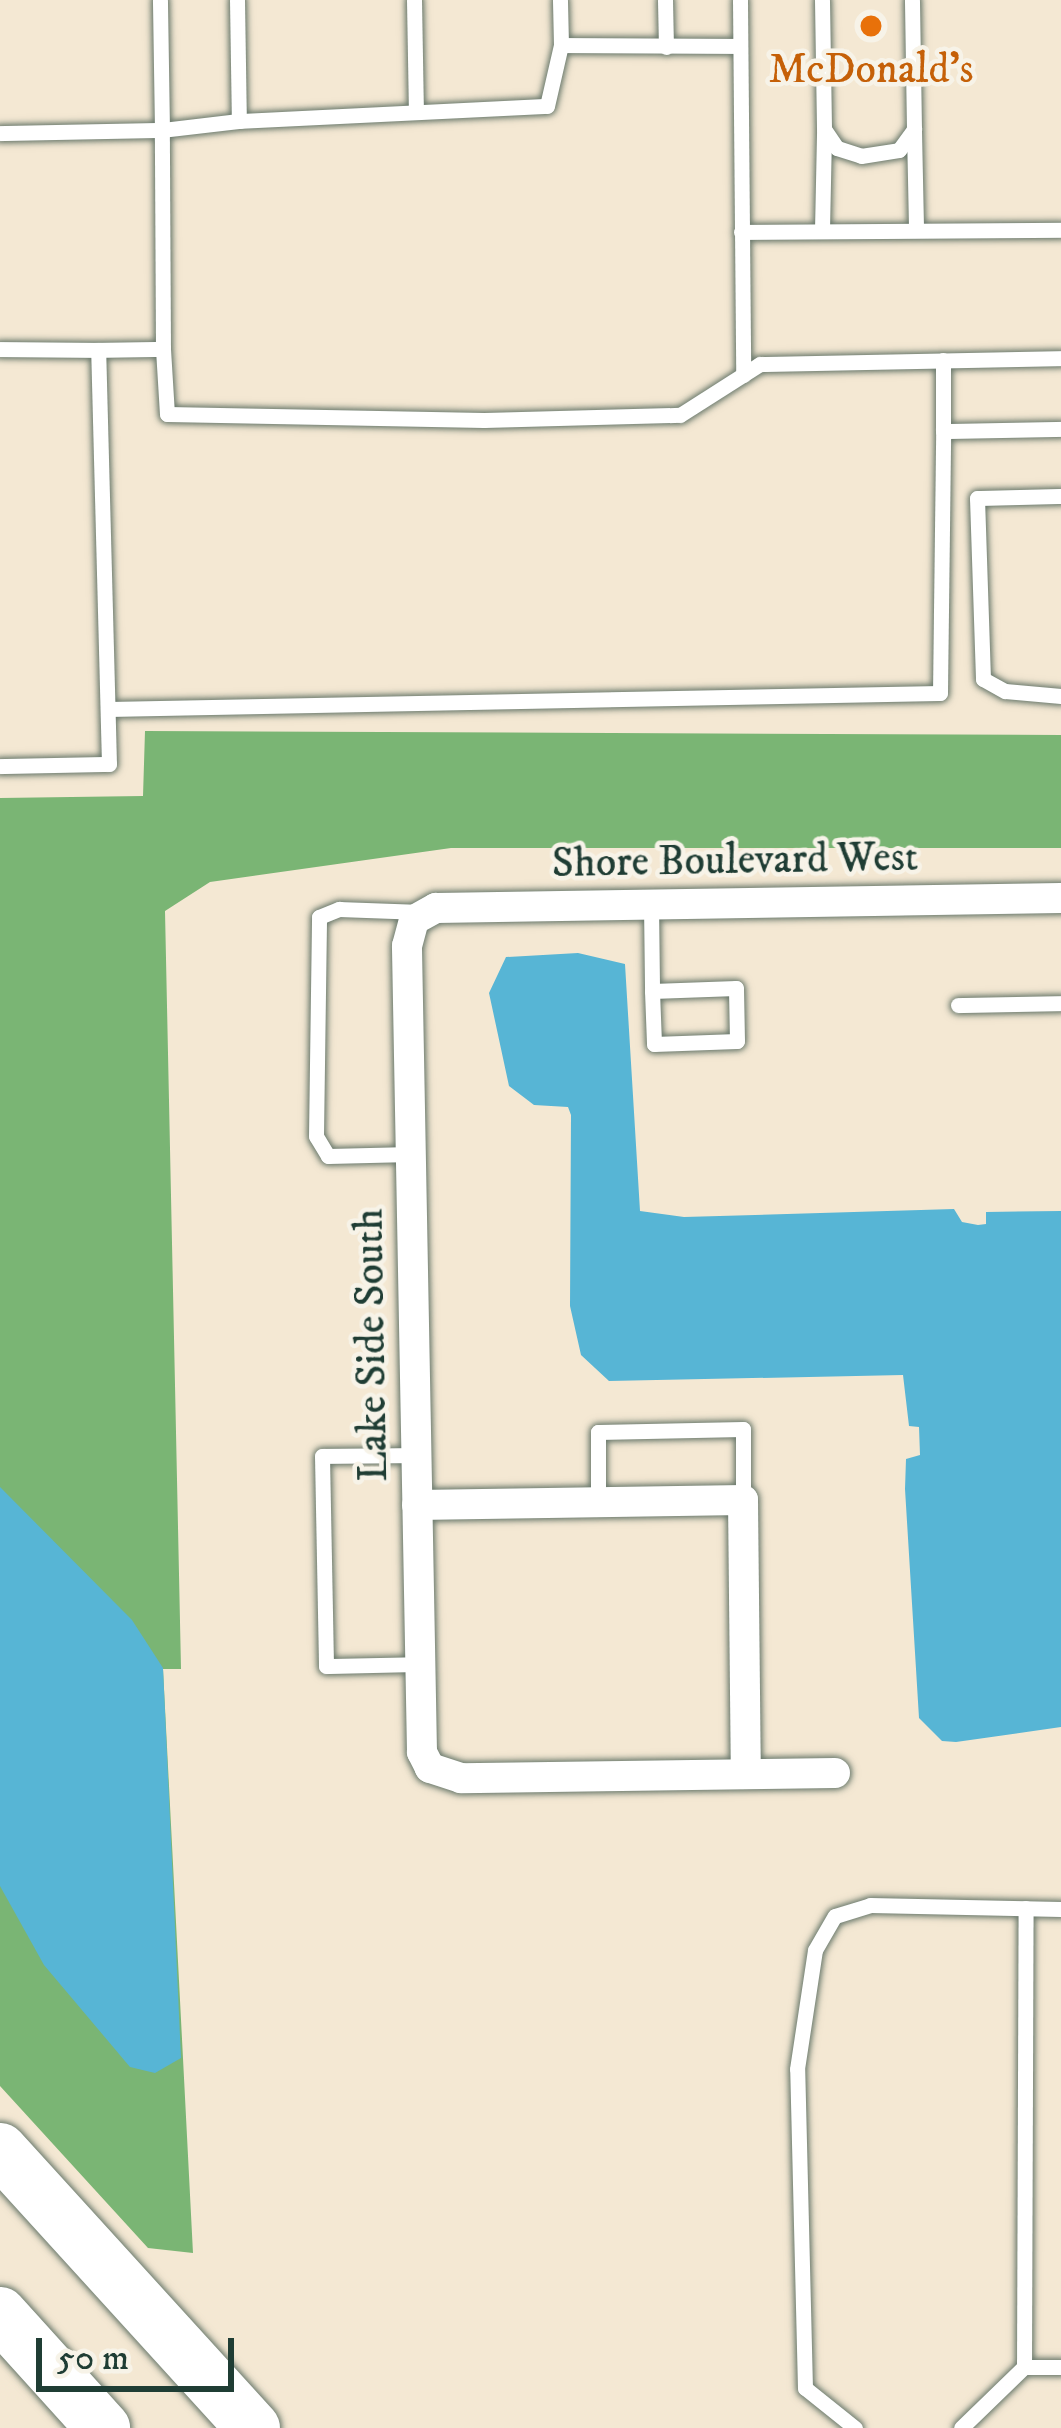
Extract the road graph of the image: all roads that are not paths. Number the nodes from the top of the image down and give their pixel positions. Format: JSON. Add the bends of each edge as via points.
{"nodes":[{"id":1,"x":160,"y":0,"type":"edge"},
{"id":2,"x":237,"y":0,"type":"edge"},
{"id":3,"x":414,"y":0,"type":"edge"},
{"id":4,"x":560,"y":0,"type":"edge"},
{"id":5,"x":665,"y":0,"type":"edge"},
{"id":6,"x":740,"y":0,"type":"edge"},
{"id":7,"x":822,"y":0,"type":"edge"},
{"id":8,"x":912,"y":0,"type":"edge"},
{"id":9,"x":561,"y":44,"type":"junction"},
{"id":10,"x":740,"y":46,"type":"junction"},
{"id":11,"x":666,"y":47,"type":"junction"},
{"id":12,"x":416,"y":110,"type":"junction"},
{"id":13,"x":239,"y":121,"type":"junction"},
{"id":14,"x":824,"y":129,"type":"junction"},
{"id":15,"x":914,"y":129,"type":"junction"},
{"id":16,"x":162,"y":130,"type":"junction"},
{"id":17,"x":0,"y":133,"type":"edge"},
{"id":18,"x":822,"y":230,"type":"junction"},
{"id":19,"x":916,"y":230,"type":"junction"},
{"id":20,"x":1061,"y":230,"type":"edge"},
{"id":21,"x":741,"y":232,"type":"junction"},
{"id":22,"x":0,"y":349,"type":"edge"},
{"id":23,"x":164,"y":349,"type":"junction"},
{"id":24,"x":98,"y":350,"type":"junction"},
{"id":25,"x":1061,"y":358,"type":"edge"},
{"id":26,"x":943,"y":360,"type":"junction"},
{"id":27,"x":742,"y":375,"type":"junction"},
{"id":28,"x":1061,"y":428,"type":"edge"},
{"id":29,"x":943,"y":431,"type":"junction"},
{"id":30,"x":1061,"y":496,"type":"edge"},
{"id":31,"x":1061,"y":696,"type":"edge"},
{"id":32,"x":109,"y":709,"type":"junction"},
{"id":33,"x":0,"y":766,"type":"edge"},
{"id":34,"x":1061,"y":899,"type":"edge"},
{"id":35,"x":651,"y":904,"type":"junction"},
{"id":36,"x":419,"y":916,"type":"junction"},
{"id":37,"x":652,"y":991,"type":"junction"},
{"id":38,"x":1061,"y":1003,"type":"edge"},
{"id":39,"x":958,"y":1004,"type":"dead end"},
{"id":40,"x":411,"y":1154,"type":"junction"},
{"id":41,"x":416,"y":1455,"type":"junction"},
{"id":42,"x":743,"y":1500,"type":"junction"},
{"id":43,"x":598,"y":1502,"type":"junction"},
{"id":44,"x":417,"y":1505,"type":"junction"},
{"id":45,"x":420,"y":1664,"type":"junction"},
{"id":46,"x":746,"y":1774,"type":"junction"},
{"id":47,"x":835,"y":1774,"type":"dead end"},
{"id":48,"x":1026,"y":1908,"type":"junction"},
{"id":49,"x":1061,"y":1909,"type":"edge"},
{"id":50,"x":0,"y":2150,"type":"edge"},
{"id":51,"x":0,"y":2314,"type":"edge"},
{"id":52,"x":1024,"y":2367,"type":"junction"},
{"id":53,"x":1061,"y":2367,"type":"edge"},
{"id":54,"x":104,"y":2428,"type":"edge"},
{"id":55,"x":254,"y":2428,"type":"edge"},
{"id":56,"x":855,"y":2428,"type":"edge"},
{"id":57,"x":961,"y":2428,"type":"edge"}],
"edges":[{"from":1,"to":16,"type":"lane"},
{"from":2,"to":13,"type":"lane"},
{"from":3,"to":12,"type":"lane"},
{"from":4,"to":9,"type":"lane"},
{"from":5,"to":11,"type":"lane"},
{"from":6,"to":10,"type":"lane"},
{"from":7,"to":14,"type":"lane"},
{"from":8,"to":15,"type":"lane"},
{"from":9,"to":11,"type":"lane"},
{"from":9,"to":12,"type":"lane","via":[[547,106]]},
{"from":10,"to":11,"type":"lane"},
{"from":10,"to":21,"type":"lane"},
{"from":12,"to":13,"type":"lane"},
{"from":13,"to":16,"type":"lane"},
{"from":14,"to":15,"type":"lane","via":[[837,148],[861,156],[899,150]]},
{"from":14,"to":18,"type":"lane"},
{"from":15,"to":19,"type":"lane"},
{"from":16,"to":17,"type":"lane"},
{"from":16,"to":23,"type":"lane"},
{"from":18,"to":19,"type":"lane"},
{"from":18,"to":21,"type":"lane"},
{"from":19,"to":20,"type":"lane"},
{"from":21,"to":27,"type":"lane"},
{"from":22,"to":24,"type":"lane"},
{"from":23,"to":24,"type":"lane"},
{"from":23,"to":27,"type":"lane","via":[[167,414],[680,415]]},
{"from":24,"to":32,"type":"lane"},
{"from":25,"to":26,"type":"lane"},
{"from":26,"to":27,"type":"lane","via":[[760,364]]},
{"from":26,"to":29,"type":"lane"},
{"from":28,"to":29,"type":"lane"},
{"from":29,"to":32,"type":"lane","via":[[940,693]]},
{"from":30,"to":31,"type":"lane","via":[[977,498],[983,679],[1005,691]]},
{"from":32,"to":33,"type":"lane","via":[[110,764]]},
{"from":34,"to":35,"type":"street","name":"Shore Boulevard West"},
{"from":35,"to":36,"type":"street","name":"Shore Boulevard West"},
{"from":35,"to":37,"type":"lane"},
{"from":36,"to":40,"type":"street","name":"Lake Side South","via":[[407,946]]},
{"from":36,"to":40,"type":"lane","via":[[339,909],[319,917],[316,1136],[328,1156]]},
{"from":37,"to":37,"type":"lane","via":[[654,1044],[737,1042],[736,988]]},
{"from":38,"to":39,"type":"lane"},
{"from":40,"to":41,"type":"street","name":"Lake Side South"},
{"from":41,"to":44,"type":"street","name":"Lake Side South"},
{"from":41,"to":45,"type":"lane","via":[[322,1456],[326,1666]]},
{"from":42,"to":43,"type":"street"},
{"from":42,"to":43,"type":"lane","via":[[742,1429],[598,1432]]},
{"from":42,"to":46,"type":"street"},
{"from":43,"to":44,"type":"street"},
{"from":44,"to":45,"type":"street","name":"Lake Side South"},
{"from":45,"to":46,"type":"street","name":"Lake Side South","via":[[422,1753],[430,1768],[461,1778]]},
{"from":46,"to":47,"type":"street"},
{"from":48,"to":49,"type":"lane"},
{"from":48,"to":52,"type":"lane"},
{"from":48,"to":56,"type":"lane","via":[[870,1905],[835,1916],[815,1950],[797,2069],[806,2388]]},
{"from":50,"to":55,"type":"highway"},
{"from":51,"to":54,"type":"highway"},
{"from":52,"to":53,"type":"lane"},
{"from":52,"to":57,"type":"lane"}]}
